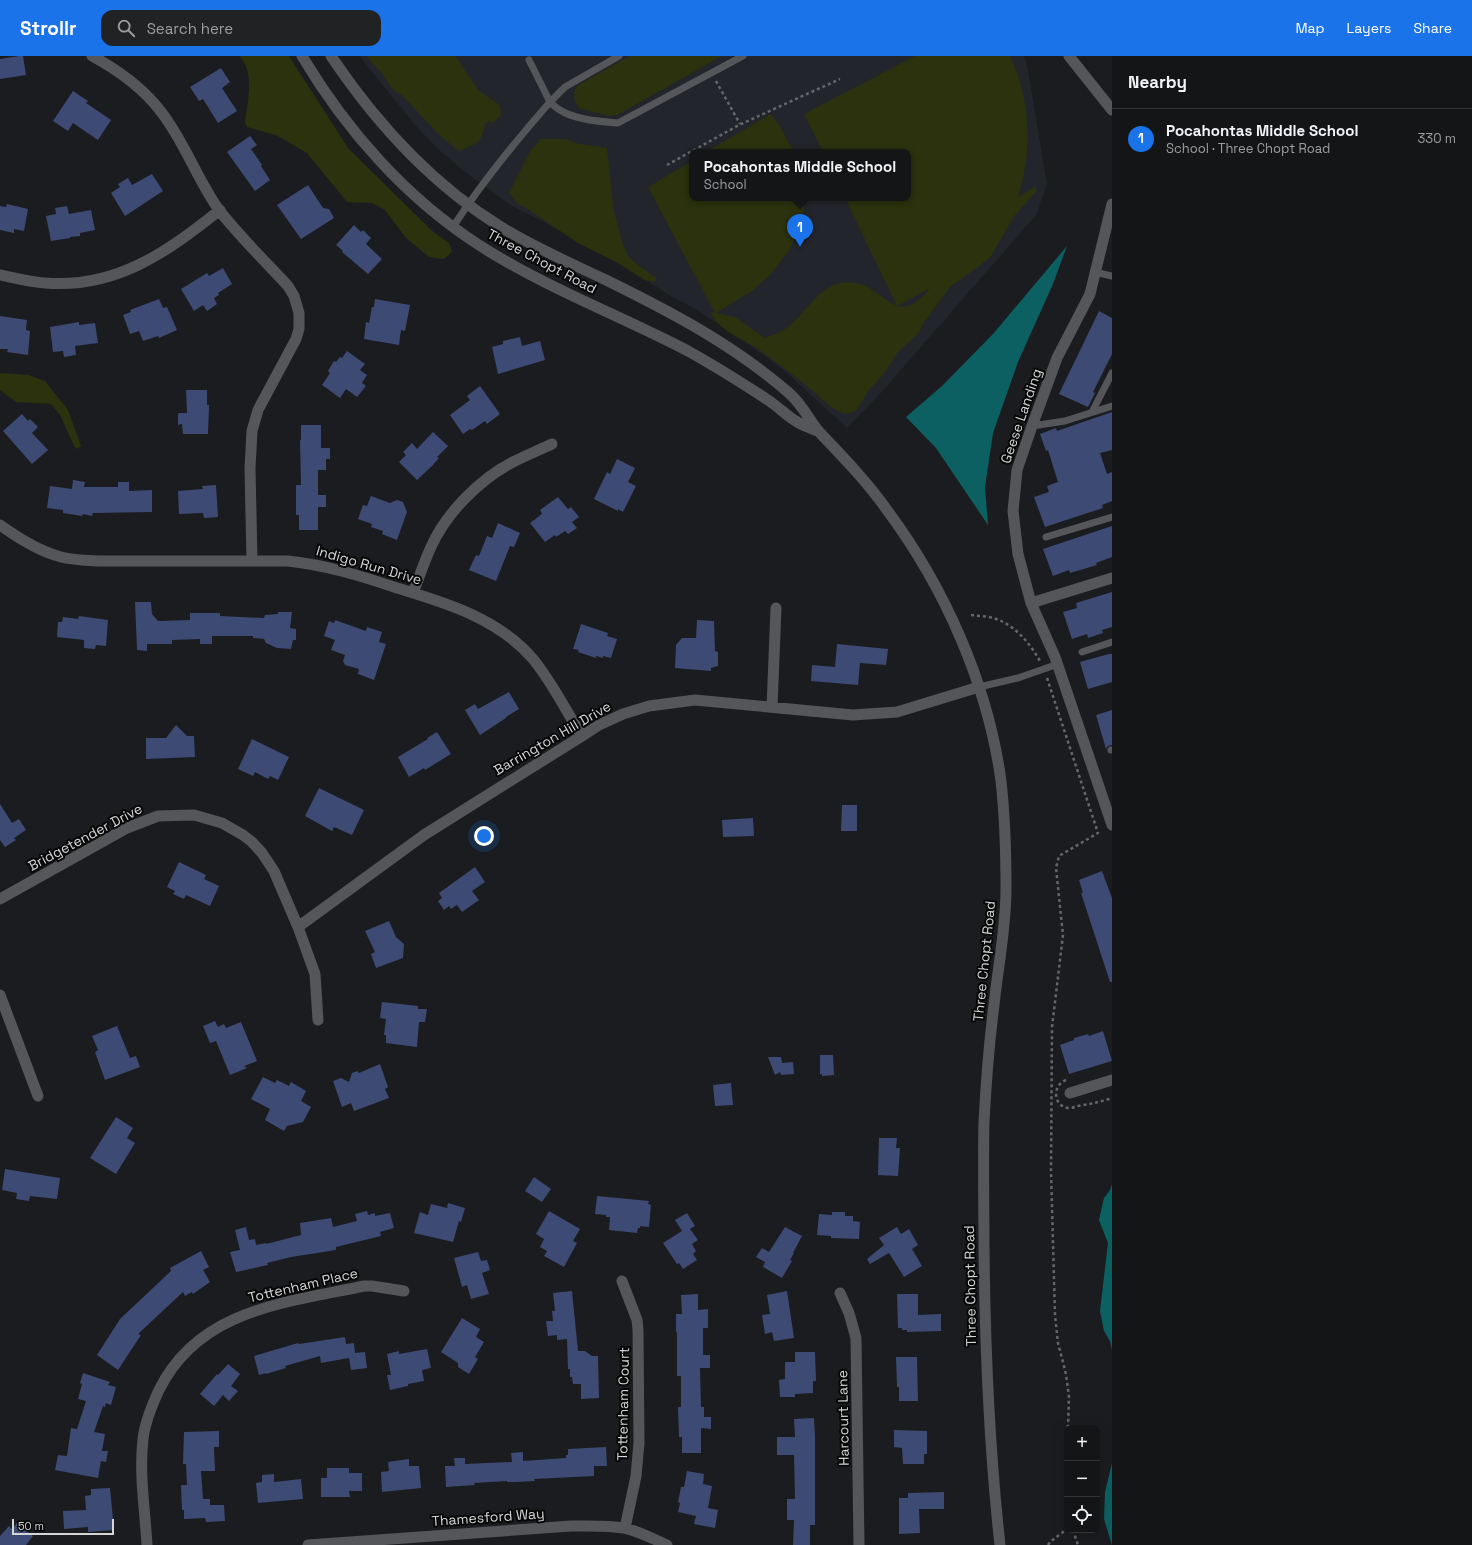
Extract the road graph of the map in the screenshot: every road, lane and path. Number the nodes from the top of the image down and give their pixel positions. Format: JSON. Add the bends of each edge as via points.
{"nodes":[{"id":1,"x":92,"y":56,"type":"edge"},
{"id":2,"x":302,"y":56,"type":"edge"},
{"id":3,"x":331,"y":56,"type":"edge"},
{"id":4,"x":619,"y":56,"type":"edge"},
{"id":5,"x":742,"y":56,"type":"edge"},
{"id":6,"x":1069,"y":56,"type":"edge"},
{"id":7,"x":529,"y":60,"type":"dead end"},
{"id":8,"x":840,"y":79,"type":"dead end"},
{"id":9,"x":715,"y":81,"type":"dead end"},
{"id":10,"x":550,"y":102,"type":"junction"},
{"id":11,"x":1112,"y":110,"type":"edge"},
{"id":12,"x":740,"y":124,"type":"junction"},
{"id":13,"x":695,"y":149,"type":"edge"},
{"id":14,"x":689,"y":153,"type":"edge"},
{"id":15,"x":667,"y":165,"type":"dead end"},
{"id":16,"x":1112,"y":204,"type":"edge"},
{"id":17,"x":468,"y":205,"type":"junction"},
{"id":18,"x":220,"y":210,"type":"junction"},
{"id":19,"x":453,"y":227,"type":"junction"},
{"id":20,"x":1095,"y":272,"type":"junction"},
{"id":21,"x":0,"y":275,"type":"edge"},
{"id":22,"x":1112,"y":276,"type":"edge"},
{"id":23,"x":1112,"y":373,"type":"edge"},
{"id":24,"x":1112,"y":406,"type":"edge"},
{"id":25,"x":1092,"y":412,"type":"junction"},
{"id":26,"x":1032,"y":426,"type":"junction"},
{"id":27,"x":817,"y":431,"type":"junction"},
{"id":28,"x":552,"y":444,"type":"dead end"},
{"id":29,"x":1112,"y":518,"type":"edge"},
{"id":30,"x":0,"y":525,"type":"edge"},
{"id":31,"x":1046,"y":537,"type":"dead end"},
{"id":32,"x":252,"y":561,"type":"junction"},
{"id":33,"x":1112,"y":578,"type":"edge"},
{"id":34,"x":413,"y":593,"type":"junction"},
{"id":35,"x":1031,"y":603,"type":"junction"},
{"id":36,"x":776,"y":608,"type":"dead end"},
{"id":37,"x":971,"y":615,"type":"dead end"},
{"id":38,"x":1112,"y":642,"type":"edge"},
{"id":39,"x":1082,"y":652,"type":"dead end"},
{"id":40,"x":1058,"y":664,"type":"junction"},
{"id":41,"x":1044,"y":670,"type":"junction"},
{"id":42,"x":979,"y":687,"type":"junction"},
{"id":43,"x":772,"y":707,"type":"junction"},
{"id":44,"x":582,"y":736,"type":"junction"},
{"id":45,"x":1111,"y":818,"type":"edge"},
{"id":46,"x":0,"y":899,"type":"edge"},
{"id":47,"x":298,"y":927,"type":"junction"},
{"id":48,"x":0,"y":995,"type":"edge"},
{"id":49,"x":318,"y":1020,"type":"dead end"},
{"id":50,"x":1112,"y":1080,"type":"edge"},
{"id":51,"x":1070,"y":1093,"type":"dead end"},
{"id":52,"x":38,"y":1096,"type":"dead end"},
{"id":53,"x":622,"y":1281,"type":"dead end"},
{"id":54,"x":404,"y":1291,"type":"dead end"},
{"id":55,"x":840,"y":1293,"type":"dead end"},
{"id":56,"x":1068,"y":1425,"type":"edge"},
{"id":57,"x":1066,"y":1461,"type":"edge"},
{"id":58,"x":1067,"y":1497,"type":"edge"},
{"id":59,"x":625,"y":1528,"type":"junction"},
{"id":60,"x":1064,"y":1532,"type":"edge"},
{"id":61,"x":1074,"y":1533,"type":"edge"},
{"id":62,"x":147,"y":1545,"type":"edge"},
{"id":63,"x":308,"y":1545,"type":"edge"},
{"id":64,"x":667,"y":1545,"type":"edge"},
{"id":65,"x":860,"y":1545,"type":"edge"},
{"id":66,"x":1000,"y":1545,"type":"edge"},
{"id":67,"x":1048,"y":1545,"type":"edge"},
{"id":68,"x":1078,"y":1545,"type":"edge"}],
"edges":[{"from":1,"to":18,"type":"street","via":[[140,89],[162,113]]},
{"from":2,"to":19,"type":"street","name":"Three Chopt Road","via":[[336,108],[366,146],[401,182]]},
{"from":3,"to":17,"type":"street","name":"Three Chopt Road","via":[[374,114],[401,144]]},
{"from":4,"to":10,"type":"lane","via":[[564,87]]},
{"from":5,"to":10,"type":"lane","via":[[618,123],[582,118],[561,111]]},
{"from":6,"to":11,"type":"street"},
{"from":7,"to":10,"type":"lane"},
{"from":8,"to":12,"type":"path"},
{"from":9,"to":12,"type":"path"},
{"from":10,"to":17,"type":"lane","via":[[516,141]]},
{"from":12,"to":13,"type":"path"},
{"from":14,"to":15,"type":"path"},
{"from":16,"to":20,"type":"street","name":"Geese Landing"},
{"from":17,"to":19,"type":"lane"},
{"from":17,"to":27,"type":"street","name":"Three Chopt Road","via":[[533,246],[660,307],[723,343],[754,364],[800,403]]},
{"from":18,"to":21,"type":"street","via":[[169,249],[139,265],[99,279],[80,283],[45,283]]},
{"from":18,"to":32,"type":"street","via":[[288,286],[294,296],[299,320],[296,338],[258,410],[252,431]]},
{"from":19,"to":27,"type":"street","name":"Three Chopt Road","via":[[478,245],[532,275],[713,365],[770,401],[795,421]]},
{"from":20,"to":22,"type":"lane"},
{"from":20,"to":26,"type":"street","name":"Geese Landing","via":[[1090,294],[1057,358]]},
{"from":23,"to":25,"type":"lane"},
{"from":24,"to":25,"type":"lane"},
{"from":25,"to":26,"type":"lane","via":[[1065,421]]},
{"from":26,"to":35,"type":"street","name":"Geese Landing","via":[[1017,470],[1013,511],[1018,554]]},
{"from":27,"to":42,"type":"street","name":"Three Chopt Road","via":[[859,474],[885,506],[916,552],[958,632]]},
{"from":28,"to":34,"type":"street","via":[[512,463],[467,496],[447,520],[431,546]]},
{"from":29,"to":31,"type":"lane"},
{"from":30,"to":32,"type":"street","name":"Indigo Run Drive","via":[[21,540],[52,554],[74,560]]},
{"from":32,"to":34,"type":"street","name":"Indigo Run Drive","via":[[313,564],[345,571]]},
{"from":33,"to":35,"type":"street"},
{"from":34,"to":44,"type":"street","name":"Indigo Run Drive","via":[[475,615],[504,632],[533,659]]},
{"from":35,"to":40,"type":"street","name":"Geese Landing"},
{"from":36,"to":43,"type":"street"},
{"from":37,"to":41,"type":"path","via":[[993,618],[1013,627],[1033,649]]},
{"from":38,"to":39,"type":"lane"},
{"from":40,"to":41,"type":"lane"},
{"from":40,"to":45,"type":"street","name":"Geese Landing"},
{"from":41,"to":42,"type":"lane"},
{"from":41,"to":56,"type":"path","via":[[1098,833],[1059,856],[1056,868],[1063,935],[1052,1027],[1051,1171],[1055,1315],[1069,1397]]},
{"from":42,"to":43,"type":"street","name":"Barrington Hill Drive","via":[[897,712],[852,715]]},
{"from":42,"to":66,"type":"street","name":"Three Chopt Road","via":[[998,767],[1005,823],[1004,929],[987,1079],[984,1158],[989,1423]]},
{"from":43,"to":44,"type":"street","name":"Barrington Hill Drive","via":[[694,700],[649,706],[623,714]]},
{"from":44,"to":47,"type":"street","name":"Barrington Hill Drive","via":[[424,835]]},
{"from":46,"to":47,"type":"street","name":"Bridgetender Drive","via":[[146,820],[158,816],[194,815],[232,828],[252,842],[274,871]]},
{"from":47,"to":49,"type":"street","name":"Bridgetender Drive","via":[[315,974]]},
{"from":48,"to":52,"type":"street"},
{"from":50,"to":51,"type":"street"},
{"from":53,"to":59,"type":"street","name":"Tottenham Court","via":[[637,1320],[638,1352],[638,1460]]},
{"from":54,"to":62,"type":"street","name":"Tottenham Place","via":[[364,1286],[271,1306],[224,1323],[192,1346],[165,1379],[153,1403],[143,1438],[142,1467]]},
{"from":55,"to":65,"type":"street","name":"Harcourt Lane","via":[[850,1313],[856,1338]]},
{"from":57,"to":58,"type":"path"},
{"from":59,"to":63,"type":"street","name":"Thamesford Way","via":[[571,1526]]},
{"from":59,"to":64,"type":"street","name":"Thamesford Way"},
{"from":60,"to":67,"type":"path"},
{"from":61,"to":68,"type":"path"}]}
